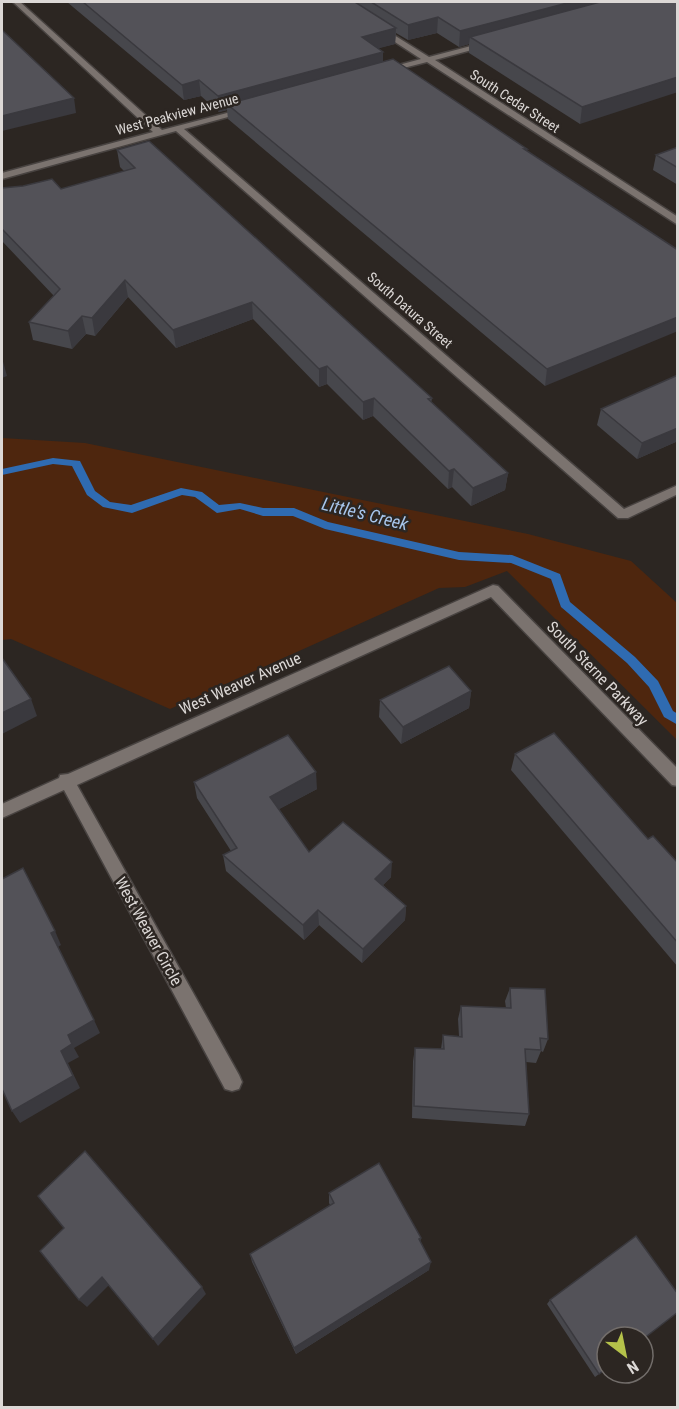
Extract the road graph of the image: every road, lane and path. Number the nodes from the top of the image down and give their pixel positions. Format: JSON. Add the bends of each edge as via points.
{"nodes":[{"id":1,"x":16,"y":2,"type":"edge"},
{"id":2,"x":369,"y":21,"type":"edge"},
{"id":3,"x":493,"y":41,"type":"edge"},
{"id":4,"x":427,"y":60,"type":"junction"},
{"id":5,"x":370,"y":75,"type":"edge"},
{"id":6,"x":257,"y":106,"type":"edge"},
{"id":7,"x":178,"y":128,"type":"junction"},
{"id":8,"x":160,"y":133,"type":"junction"},
{"id":9,"x":2,"y":176,"type":"edge"},
{"id":10,"x":678,"y":222,"type":"edge"},
{"id":11,"x":678,"y":489,"type":"edge"},
{"id":12,"x":493,"y":590,"type":"joint"},
{"id":13,"x":66,"y":780,"type":"junction"},
{"id":14,"x":678,"y":780,"type":"edge"},
{"id":15,"x":2,"y":811,"type":"edge"},
{"id":16,"x":232,"y":1082,"type":"dead end"}],
"edges":[{"from":1,"to":8,"type":"street"},
{"from":2,"to":4,"type":"street","name":"South Cedar Street"},
{"from":3,"to":4,"type":"street"},
{"from":4,"to":5,"type":"street"},
{"from":4,"to":10,"type":"street","name":"South Cedar Street"},
{"from":6,"to":7,"type":"street","name":"West Peakview Avenue"},
{"from":7,"to":8,"type":"street","name":"West Peakview Avenue"},
{"from":7,"to":11,"type":"street","name":"South Datura Street","via":[[623,515]]},
{"from":8,"to":9,"type":"street","name":"West Peakview Avenue"},
{"from":12,"to":13,"type":"street","name":"West Weaver Avenue"},
{"from":12,"to":14,"type":"street","name":"South Sterne Parkway"},
{"from":13,"to":15,"type":"street","name":"West Weaver Avenue"},
{"from":13,"to":16,"type":"street","name":"West Weaver Circle"}]}
